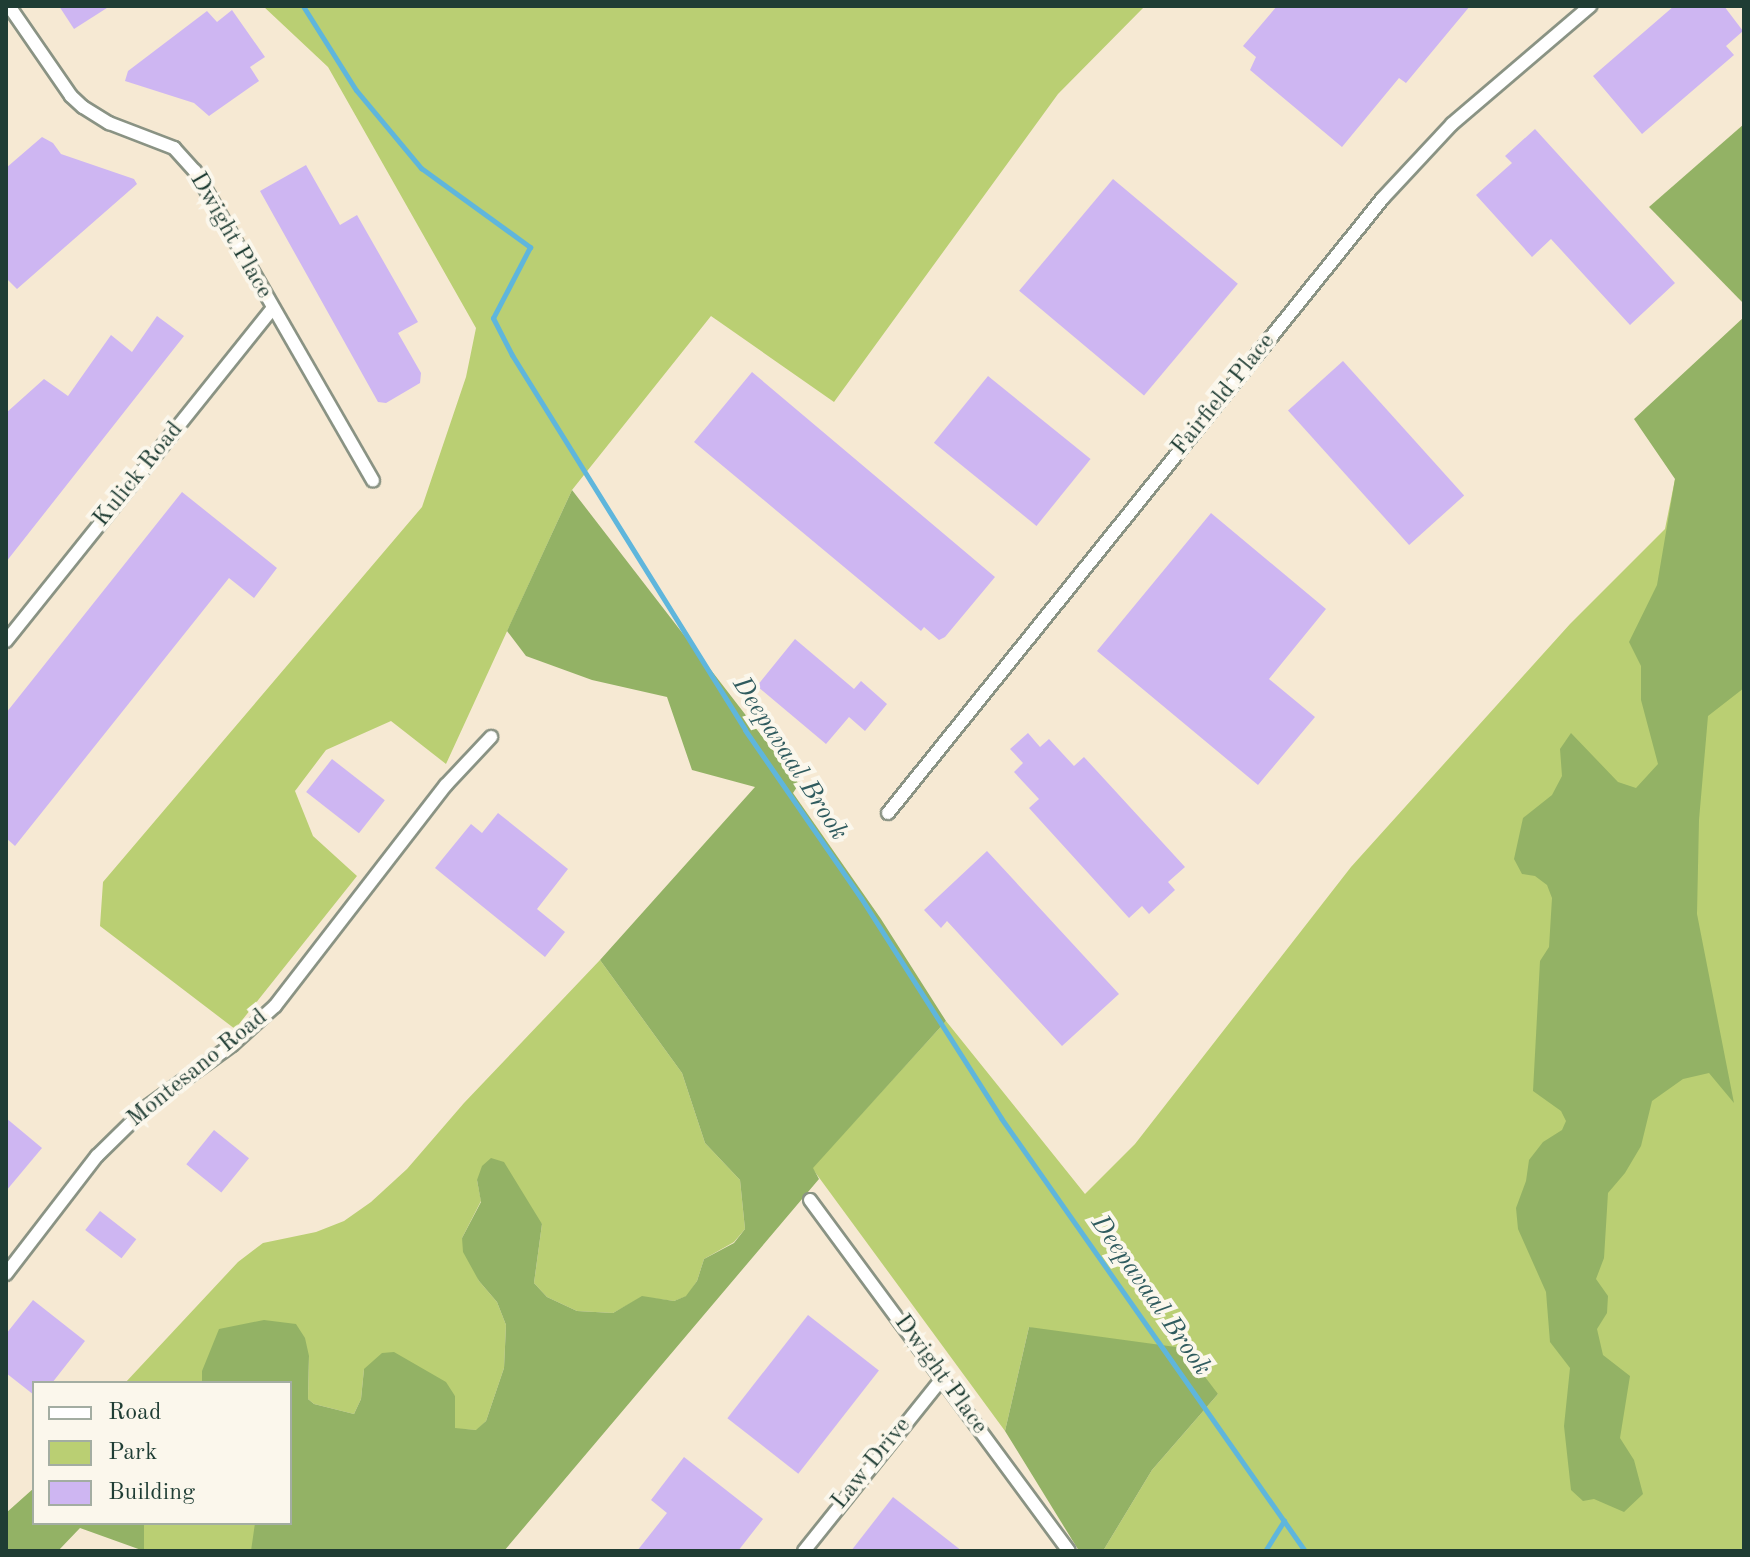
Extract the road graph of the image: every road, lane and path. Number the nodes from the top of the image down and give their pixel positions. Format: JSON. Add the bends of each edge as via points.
{"nodes":[{"id":1,"x":9,"y":6,"type":"edge"},
{"id":2,"x":1590,"y":6,"type":"edge"},
{"id":3,"x":272,"y":309,"type":"junction"},
{"id":4,"x":373,"y":481,"type":"dead end"},
{"id":5,"x":6,"y":641,"type":"edge"},
{"id":6,"x":491,"y":737,"type":"dead end"},
{"id":7,"x":888,"y":813,"type":"dead end"},
{"id":8,"x":810,"y":1200,"type":"dead end"},
{"id":9,"x":6,"y":1274,"type":"edge"},
{"id":10,"x":942,"y":1379,"type":"junction"},
{"id":11,"x":804,"y":1551,"type":"edge"},
{"id":12,"x":1069,"y":1551,"type":"edge"}],
"edges":[{"from":1,"to":3,"type":"street","name":"Dwight Place","via":[[83,107],[174,148],[195,171]]},
{"from":2,"to":7,"type":"street","name":"Fairfield Place","via":[[1452,124],[1383,198]]},
{"from":3,"to":4,"type":"street","name":"Dwight Place"},
{"from":3,"to":5,"type":"street","name":"Kulick Road"},
{"from":6,"to":9,"type":"street","name":"Montesano Road","via":[[446,785],[275,1006],[232,1045],[148,1106],[97,1156]]},
{"from":8,"to":10,"type":"street","name":"Dwight Place"},
{"from":10,"to":11,"type":"street","name":"Law Drive"},
{"from":10,"to":12,"type":"street","name":"Dwight Place"}]}
